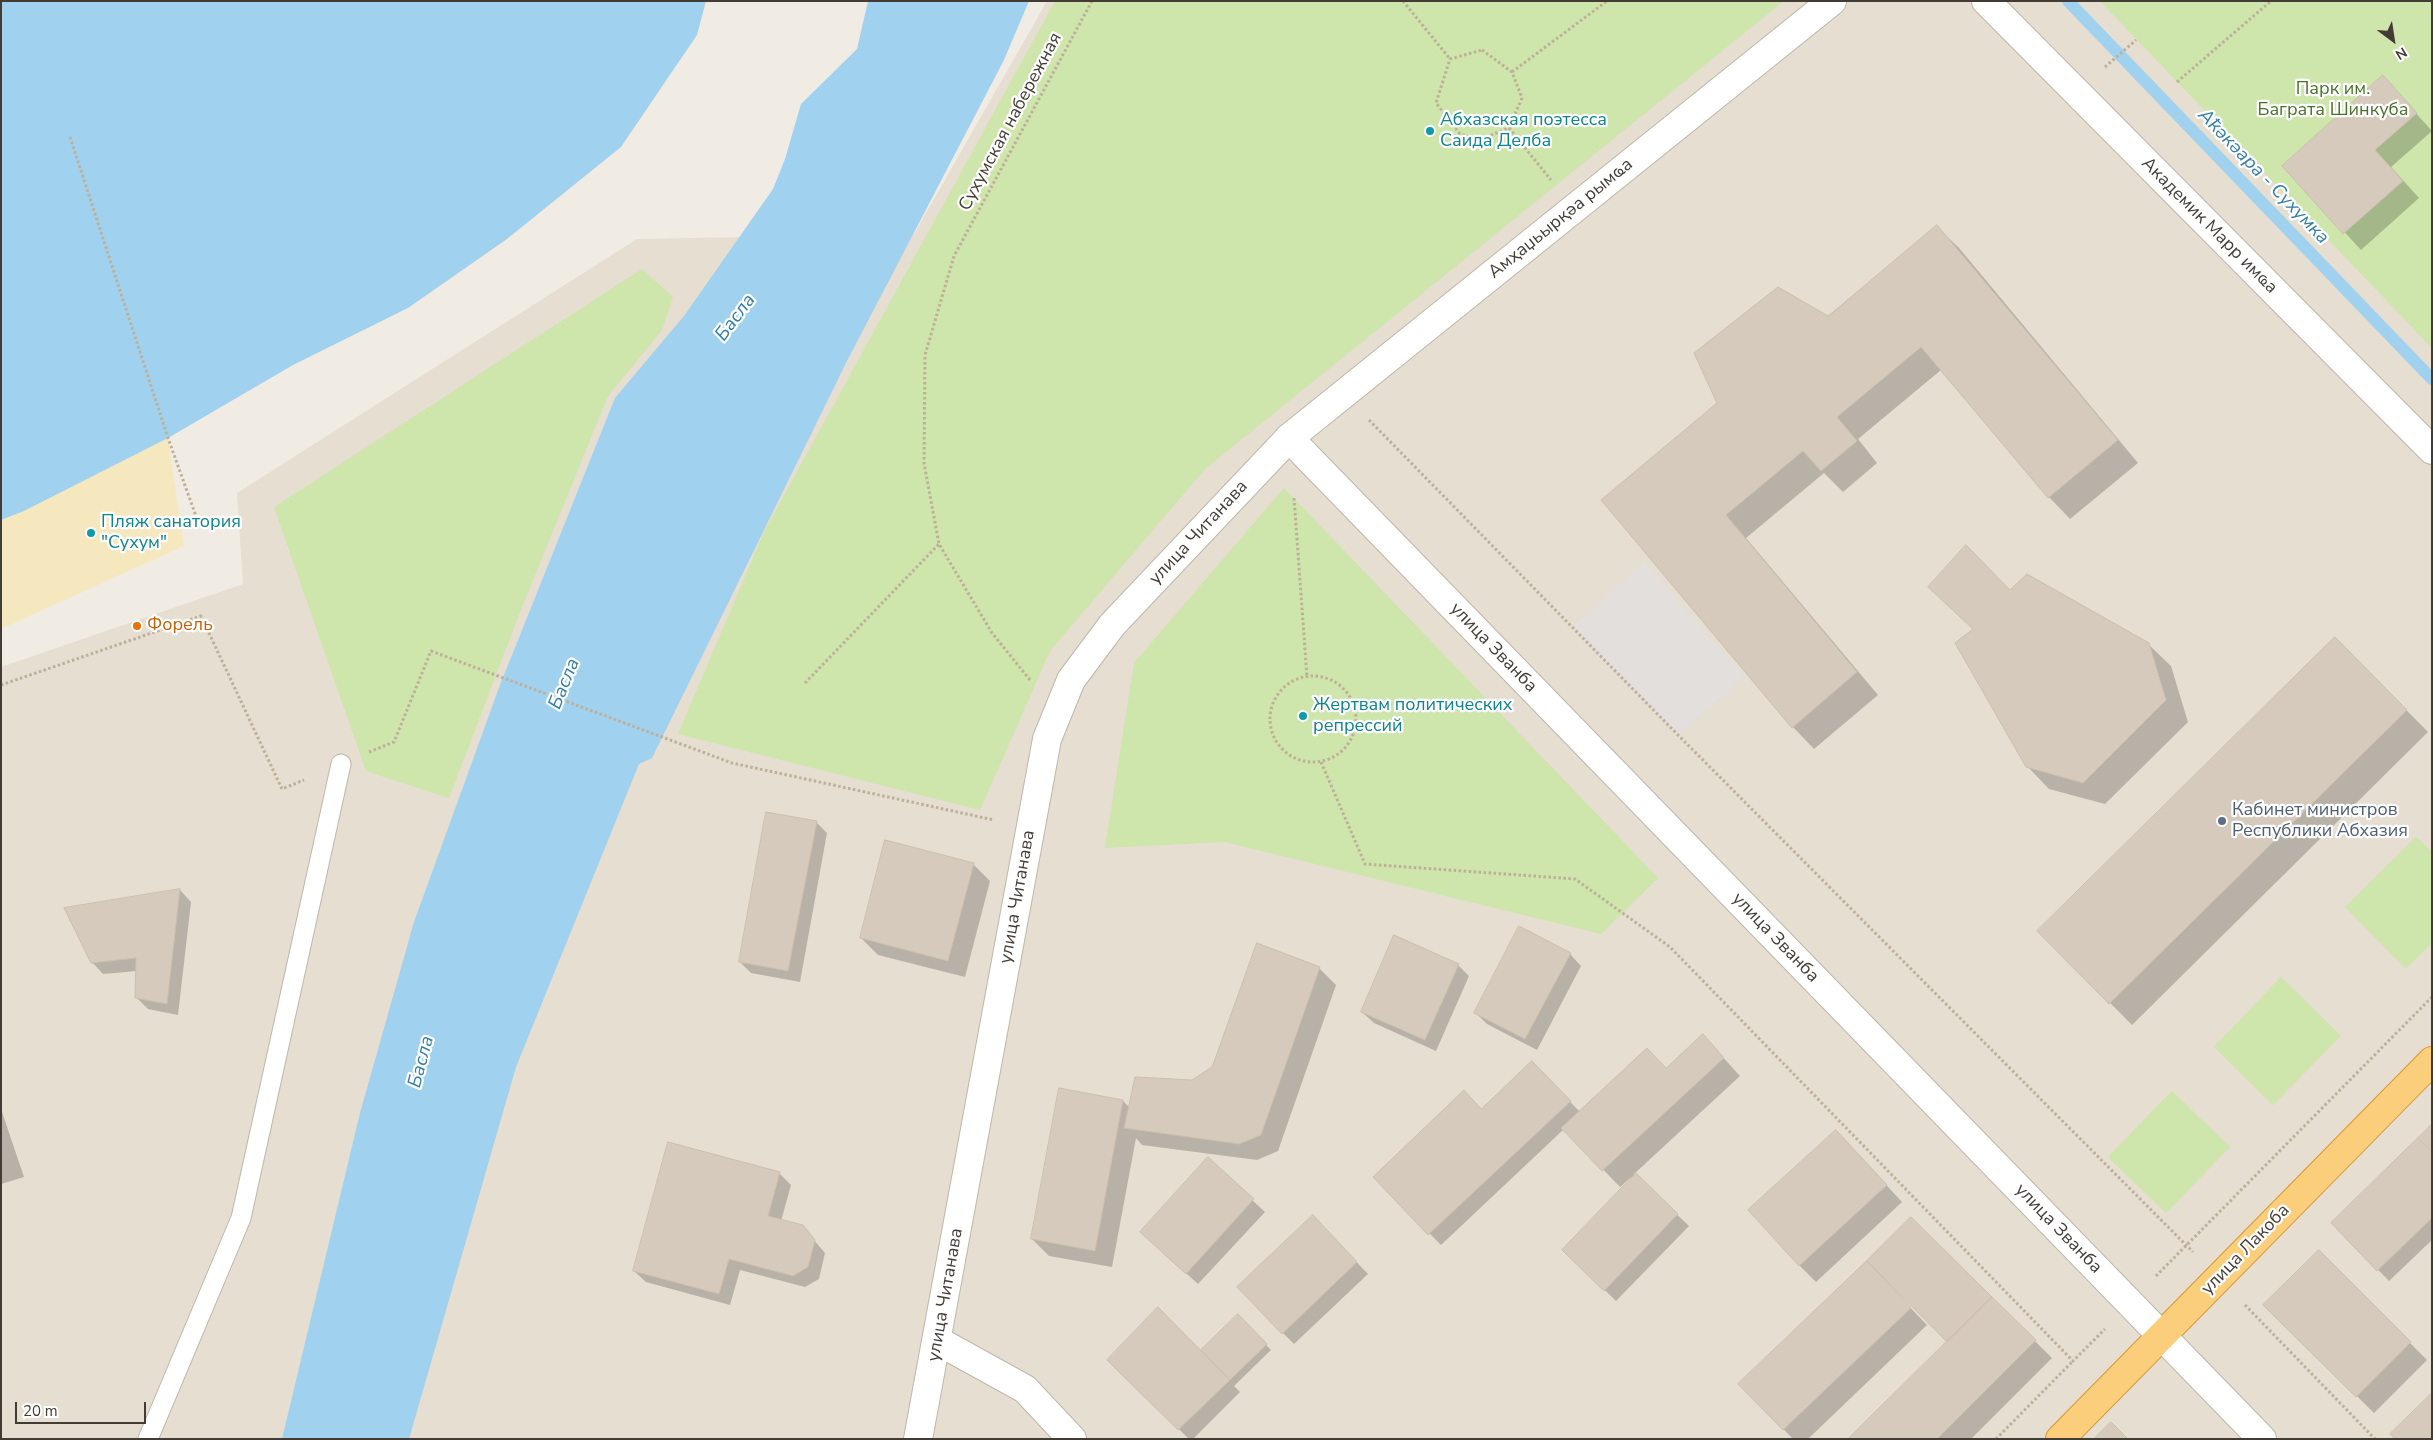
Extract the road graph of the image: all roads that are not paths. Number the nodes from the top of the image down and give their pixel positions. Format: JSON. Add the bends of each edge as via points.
{"nodes":[{"id":1,"x":1832,"y":1,"type":"edge"},
{"id":2,"x":1986,"y":1,"type":"edge"},
{"id":3,"x":1289,"y":438,"type":"junction"},
{"id":4,"x":2432,"y":450,"type":"edge"},
{"id":5,"x":341,"y":764,"type":"road end"},
{"id":6,"x":2432,"y":1061,"type":"edge"},
{"id":7,"x":2162,"y":1336,"type":"junction"},
{"id":8,"x":938,"y":1341,"type":"junction"},
{"id":9,"x":148,"y":1439,"type":"edge"},
{"id":10,"x":918,"y":1439,"type":"edge"},
{"id":11,"x":1072,"y":1439,"type":"edge"},
{"id":12,"x":2060,"y":1439,"type":"edge"},
{"id":13,"x":2262,"y":1439,"type":"edge"}],
"edges":[{"from":1,"to":3,"type":"street","name":"Амҳаџьырқәа рымҩа"},
{"from":2,"to":4,"type":"street","name":"Академик Марр имҩа"},
{"from":3,"to":7,"type":"street","name":"улица Званба"},
{"from":3,"to":8,"type":"street","name":"улица Читанава","via":[[1112,625],[1071,680],[1047,739]]},
{"from":5,"to":9,"type":"lane","via":[[241,1218]]},
{"from":6,"to":7,"type":"highway","name":"улица Лакоба"},
{"from":7,"to":12,"type":"highway","name":"улица Лакоба"},
{"from":7,"to":13,"type":"street","name":"улица Званба"},
{"from":8,"to":10,"type":"street","name":"улица Читанава"},
{"from":8,"to":11,"type":"street","via":[[1025,1389]]}]}
